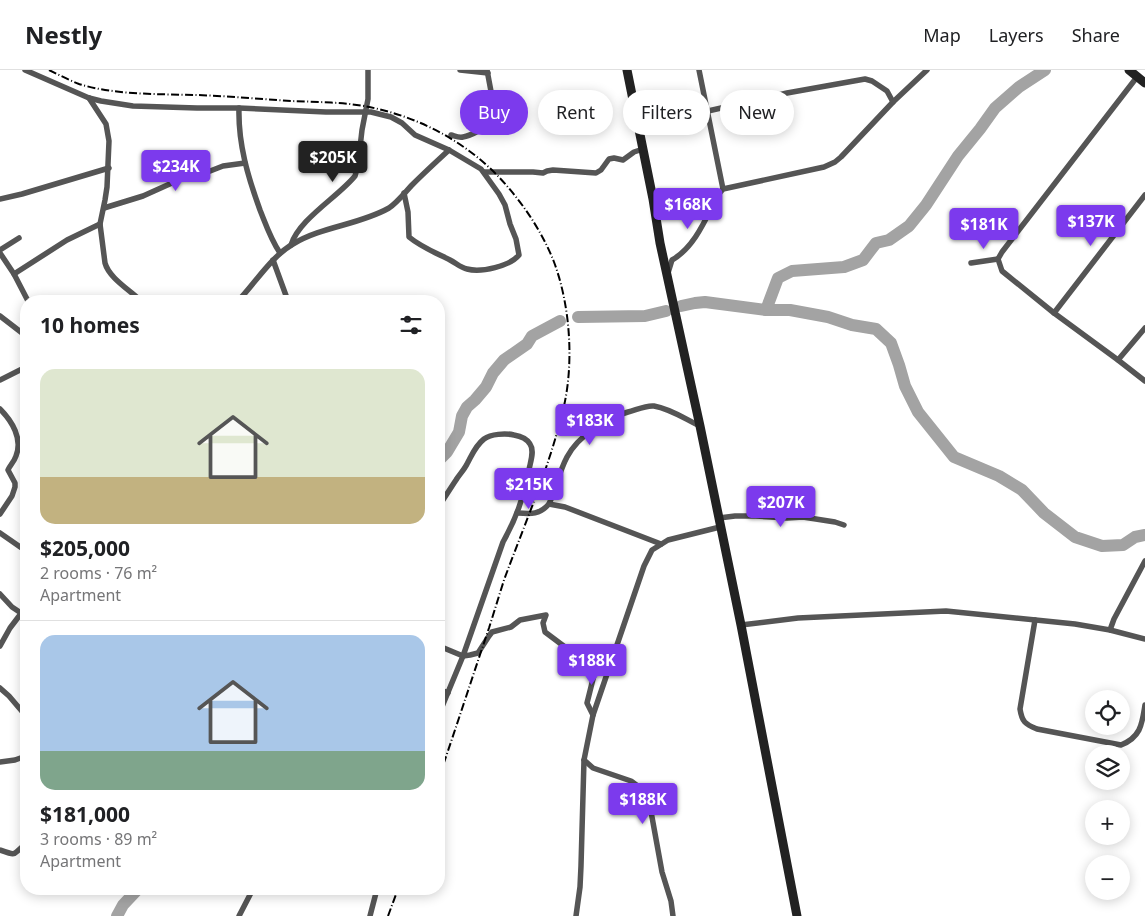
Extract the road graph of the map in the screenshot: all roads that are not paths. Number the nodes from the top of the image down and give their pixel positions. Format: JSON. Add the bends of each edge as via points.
{"nodes":[{"id":1,"x":25,"y":70,"type":"edge"},
{"id":2,"x":368,"y":70,"type":"edge"},
{"id":3,"x":460,"y":70,"type":"edge"},
{"id":4,"x":627,"y":70,"type":"edge"},
{"id":5,"x":698,"y":70,"type":"edge"},
{"id":6,"x":927,"y":70,"type":"edge"},
{"id":7,"x":1129,"y":70,"type":"edge"},
{"id":8,"x":488,"y":72,"type":"edge"},
{"id":9,"x":1141,"y":80,"type":"edge"},
{"id":10,"x":703,"y":90,"type":"edge"},
{"id":11,"x":90,"y":98,"type":"junction"},
{"id":12,"x":893,"y":102,"type":"junction"},
{"id":13,"x":239,"y":108,"type":"junction"},
{"id":14,"x":710,"y":111,"type":"edge"},
{"id":15,"x":365,"y":112,"type":"junction"},
{"id":16,"x":710,"y":121,"type":"edge"},
{"id":17,"x":451,"y":135,"type":"dead end"},
{"id":18,"x":643,"y":149,"type":"junction"},
{"id":19,"x":449,"y":150,"type":"junction"},
{"id":20,"x":245,"y":163,"type":"junction"},
{"id":21,"x":109,"y":168,"type":"junction"},
{"id":22,"x":484,"y":172,"type":"junction"},
{"id":23,"x":723,"y":189,"type":"junction"},
{"id":24,"x":404,"y":193,"type":"junction"},
{"id":25,"x":1145,"y":195,"type":"edge"},
{"id":26,"x":0,"y":199,"type":"edge"},
{"id":27,"x":104,"y":208,"type":"junction"},
{"id":28,"x":100,"y":224,"type":"junction"},
{"id":29,"x":19,"y":238,"type":"dead end"},
{"id":30,"x":291,"y":245,"type":"junction"},
{"id":31,"x":0,"y":251,"type":"edge"},
{"id":32,"x":280,"y":253,"type":"junction"},
{"id":33,"x":998,"y":259,"type":"junction"},
{"id":34,"x":273,"y":260,"type":"junction"},
{"id":35,"x":971,"y":262,"type":"dead end"},
{"id":36,"x":14,"y":274,"type":"junction"},
{"id":37,"x":667,"y":276,"type":"junction"},
{"id":38,"x":25,"y":295,"type":"edge"},
{"id":39,"x":134,"y":295,"type":"edge"},
{"id":40,"x":243,"y":295,"type":"edge"},
{"id":41,"x":286,"y":295,"type":"edge"},
{"id":42,"x":1054,"y":312,"type":"junction"},
{"id":43,"x":0,"y":316,"type":"edge"},
{"id":44,"x":1145,"y":328,"type":"edge"},
{"id":45,"x":20,"y":331,"type":"edge"},
{"id":46,"x":1118,"y":360,"type":"junction"},
{"id":47,"x":20,"y":370,"type":"edge"},
{"id":48,"x":0,"y":380,"type":"edge"},
{"id":49,"x":1145,"y":381,"type":"edge"},
{"id":50,"x":0,"y":409,"type":"edge"},
{"id":51,"x":700,"y":426,"type":"junction"},
{"id":52,"x":445,"y":497,"type":"edge"},
{"id":53,"x":549,"y":504,"type":"junction"},
{"id":54,"x":517,"y":513,"type":"junction"},
{"id":55,"x":0,"y":514,"type":"edge"},
{"id":56,"x":720,"y":523,"type":"junction"},
{"id":57,"x":844,"y":525,"type":"dead end"},
{"id":58,"x":0,"y":533,"type":"edge"},
{"id":59,"x":661,"y":544,"type":"junction"},
{"id":60,"x":20,"y":547,"type":"edge"},
{"id":61,"x":1145,"y":561,"type":"edge"},
{"id":62,"x":0,"y":594,"type":"edge"},
{"id":63,"x":20,"y":612,"type":"edge"},
{"id":64,"x":20,"y":615,"type":"edge"},
{"id":65,"x":1035,"y":620,"type":"junction"},
{"id":66,"x":741,"y":625,"type":"junction"},
{"id":67,"x":1110,"y":630,"type":"junction"},
{"id":68,"x":1145,"y":639,"type":"edge"},
{"id":69,"x":0,"y":646,"type":"edge"},
{"id":70,"x":445,"y":648,"type":"edge"},
{"id":71,"x":463,"y":656,"type":"junction"},
{"id":72,"x":0,"y":688,"type":"edge"},
{"id":73,"x":445,"y":691,"type":"edge"},
{"id":74,"x":448,"y":693,"type":"junction"},
{"id":75,"x":445,"y":700,"type":"edge"},
{"id":76,"x":1145,"y":705,"type":"edge"},
{"id":77,"x":20,"y":709,"type":"edge"},
{"id":78,"x":593,"y":714,"type":"junction"},
{"id":79,"x":20,"y":758,"type":"edge"},
{"id":80,"x":584,"y":760,"type":"junction"},
{"id":81,"x":0,"y":762,"type":"edge"},
{"id":82,"x":20,"y":849,"type":"edge"},
{"id":83,"x":0,"y":850,"type":"edge"},
{"id":84,"x":250,"y":895,"type":"edge"},
{"id":85,"x":375,"y":895,"type":"edge"},
{"id":86,"x":239,"y":916,"type":"edge"},
{"id":87,"x":370,"y":916,"type":"edge"},
{"id":88,"x":576,"y":916,"type":"edge"},
{"id":89,"x":674,"y":916,"type":"edge"},
{"id":90,"x":796,"y":916,"type":"edge"}],
"edges":[{"from":1,"to":11,"type":"street"},
{"from":2,"to":15,"type":"street"},
{"from":3,"to":8,"type":"street"},
{"from":4,"to":18,"type":"main road"},
{"from":5,"to":10,"type":"street"},
{"from":6,"to":12,"type":"street"},
{"from":7,"to":9,"type":"main road"},
{"from":8,"to":17,"type":"street","via":[[495,121],[463,137]]},
{"from":9,"to":33,"type":"street"},
{"from":11,"to":13,"type":"street","via":[[133,106]]},
{"from":11,"to":21,"type":"street","via":[[106,124]]},
{"from":12,"to":14,"type":"street","via":[[887,91],[865,79]]},
{"from":12,"to":23,"type":"street","via":[[835,162]]},
{"from":13,"to":15,"type":"street"},
{"from":13,"to":20,"type":"street","via":[[239,132]]},
{"from":15,"to":19,"type":"street","via":[[391,117],[416,135]]},
{"from":15,"to":30,"type":"street","via":[[355,176],[304,224]]},
{"from":16,"to":23,"type":"street"},
{"from":18,"to":22,"type":"street","via":[[623,160],[609,159],[596,173],[554,170],[540,174]]},
{"from":18,"to":37,"type":"main road"},
{"from":19,"to":22,"type":"street"},
{"from":19,"to":24,"type":"street"},
{"from":20,"to":27,"type":"street","via":[[183,178],[143,196]]},
{"from":20,"to":32,"type":"street","via":[[264,221]]},
{"from":21,"to":26,"type":"street"},
{"from":21,"to":27,"type":"street"},
{"from":22,"to":24,"type":"street","via":[[505,205],[516,239],[519,255],[508,264],[474,270],[462,268],[410,238]]},
{"from":23,"to":37,"type":"street","via":[[695,238],[681,255],[672,260]]},
{"from":24,"to":30,"type":"street","via":[[392,205],[365,219],[328,229]]},
{"from":25,"to":42,"type":"street"},
{"from":27,"to":28,"type":"street"},
{"from":28,"to":36,"type":"street","via":[[67,240]]},
{"from":28,"to":39,"type":"street","via":[[106,268]]},
{"from":29,"to":31,"type":"street"},
{"from":30,"to":32,"type":"street"},
{"from":31,"to":36,"type":"street"},
{"from":32,"to":34,"type":"street"},
{"from":33,"to":35,"type":"street"},
{"from":33,"to":42,"type":"street","via":[[1002,271]]},
{"from":34,"to":40,"type":"street"},
{"from":34,"to":41,"type":"street"},
{"from":36,"to":38,"type":"street"},
{"from":37,"to":51,"type":"main road"},
{"from":42,"to":46,"type":"street"},
{"from":43,"to":45,"type":"street"},
{"from":44,"to":46,"type":"street"},
{"from":46,"to":49,"type":"street"},
{"from":47,"to":48,"type":"street"},
{"from":50,"to":55,"type":"street","via":[[12,423],[18,449],[8,470],[14,491]]},
{"from":51,"to":53,"type":"street","via":[[652,405],[610,418],[571,450]]},
{"from":51,"to":56,"type":"main road"},
{"from":52,"to":54,"type":"street","via":[[478,445],[490,436],[509,434],[526,440],[532,448]]},
{"from":53,"to":54,"type":"street","via":[[539,512]]},
{"from":53,"to":59,"type":"street","via":[[565,507]]},
{"from":54,"to":71,"type":"street","via":[[502,542]]},
{"from":56,"to":57,"type":"street","via":[[749,516],[803,517]]},
{"from":56,"to":59,"type":"street"},
{"from":56,"to":66,"type":"main road"},
{"from":58,"to":60,"type":"street"},
{"from":59,"to":78,"type":"street","via":[[652,550],[644,566]]},
{"from":61,"to":67,"type":"street"},
{"from":62,"to":63,"type":"street"},
{"from":64,"to":69,"type":"street"},
{"from":65,"to":66,"type":"street","via":[[946,611],[798,618]]},
{"from":65,"to":67,"type":"street"},
{"from":65,"to":76,"type":"street","via":[[1020,709],[1027,725],[1122,745],[1138,734]]},
{"from":66,"to":90,"type":"main road"},
{"from":67,"to":68,"type":"street"},
{"from":70,"to":71,"type":"street"},
{"from":71,"to":74,"type":"street"},
{"from":71,"to":78,"type":"street","via":[[478,653],[492,632],[512,627],[520,620],[546,615],[543,623],[545,632],[577,656],[579,664],[594,675],[587,703]]},
{"from":72,"to":77,"type":"street"},
{"from":73,"to":74,"type":"street"},
{"from":74,"to":75,"type":"street"},
{"from":78,"to":80,"type":"street"},
{"from":79,"to":81,"type":"street"},
{"from":80,"to":88,"type":"street","via":[[580,887]]},
{"from":80,"to":89,"type":"street","via":[[593,768],[631,781],[643,790],[650,806]]},
{"from":82,"to":83,"type":"street","via":[[13,855]]},
{"from":84,"to":86,"type":"street"},
{"from":85,"to":87,"type":"street"}]}
